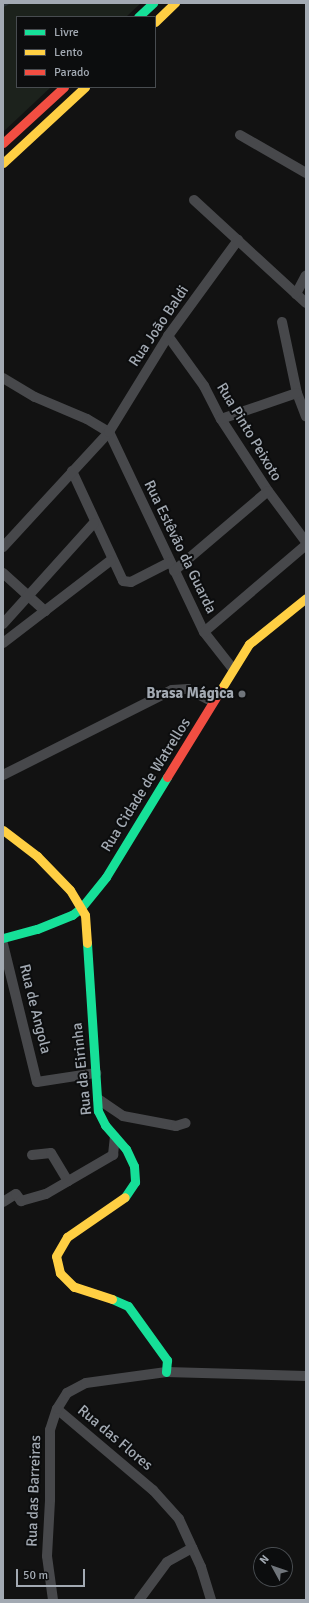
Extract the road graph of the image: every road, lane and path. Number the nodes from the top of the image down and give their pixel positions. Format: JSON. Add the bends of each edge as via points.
{"nodes":[{"id":1,"x":153,"y":3,"type":"edge"},
{"id":2,"x":175,"y":3,"type":"edge"},
{"id":3,"x":139,"y":16,"type":"edge"},
{"id":4,"x":156,"y":21,"type":"edge"},
{"id":5,"x":63,"y":88,"type":"edge"},
{"id":6,"x":84,"y":88,"type":"edge"},
{"id":7,"x":240,"y":134,"type":"dead end"},
{"id":8,"x":3,"y":143,"type":"edge"},
{"id":9,"x":3,"y":163,"type":"edge"},
{"id":10,"x":306,"y":173,"type":"edge"},
{"id":11,"x":194,"y":200,"type":"dead end"},
{"id":12,"x":238,"y":240,"type":"junction"},
{"id":13,"x":306,"y":275,"type":"edge"},
{"id":14,"x":296,"y":294,"type":"junction"},
{"id":15,"x":306,"y":303,"type":"edge"},
{"id":16,"x":282,"y":322,"type":"dead end"},
{"id":17,"x":168,"y":336,"type":"junction"},
{"id":18,"x":3,"y":378,"type":"edge"},
{"id":19,"x":297,"y":393,"type":"junction"},
{"id":20,"x":306,"y":416,"type":"edge"},
{"id":21,"x":221,"y":420,"type":"junction"},
{"id":22,"x":109,"y":432,"type":"junction"},
{"id":23,"x":72,"y":471,"type":"junction"},
{"id":24,"x":268,"y":491,"type":"junction"},
{"id":25,"x":94,"y":522,"type":"junction"},
{"id":26,"x":306,"y":542,"type":"edge"},
{"id":27,"x":306,"y":545,"type":"edge"},
{"id":28,"x":3,"y":547,"type":"edge"},
{"id":29,"x":111,"y":560,"type":"junction"},
{"id":30,"x":172,"y":567,"type":"junction"},
{"id":31,"x":3,"y":572,"type":"edge"},
{"id":32,"x":29,"y":596,"type":"junction"},
{"id":33,"x":306,"y":598,"type":"edge"},
{"id":34,"x":44,"y":611,"type":"junction"},
{"id":35,"x":3,"y":624,"type":"edge"},
{"id":36,"x":204,"y":632,"type":"junction"},
{"id":37,"x":3,"y":644,"type":"edge"},
{"id":38,"x":233,"y":669,"type":"junction"},
{"id":39,"x":213,"y":702,"type":"junction"},
{"id":40,"x":3,"y":775,"type":"edge"},
{"id":41,"x":3,"y":830,"type":"edge"},
{"id":42,"x":81,"y":908,"type":"junction"},
{"id":43,"x":72,"y":915,"type":"junction"},
{"id":44,"x":84,"y":924,"type":"junction"},
{"id":45,"x":3,"y":938,"type":"edge"},
{"id":46,"x":3,"y":944,"type":"edge"},
{"id":47,"x":96,"y":1073,"type":"junction"},
{"id":48,"x":98,"y":1099,"type":"junction"},
{"id":49,"x":186,"y":1123,"type":"dead end"},
{"id":50,"x":115,"y":1137,"type":"junction"},
{"id":51,"x":32,"y":1155,"type":"dead end"},
{"id":52,"x":68,"y":1181,"type":"junction"},
{"id":53,"x":3,"y":1202,"type":"edge"},
{"id":54,"x":166,"y":1372,"type":"junction"},
{"id":55,"x":306,"y":1376,"type":"edge"},
{"id":56,"x":57,"y":1409,"type":"junction"},
{"id":57,"x":192,"y":1548,"type":"junction"},
{"id":58,"x":53,"y":1600,"type":"edge"},
{"id":59,"x":139,"y":1600,"type":"edge"},
{"id":60,"x":211,"y":1600,"type":"edge"}],
"edges":[{"from":1,"to":3,"type":"main road"},
{"from":2,"to":4,"type":"main road"},
{"from":5,"to":8,"type":"main road"},
{"from":6,"to":9,"type":"main road"},
{"from":7,"to":10,"type":"street"},
{"from":11,"to":12,"type":"street"},
{"from":12,"to":14,"type":"street"},
{"from":12,"to":17,"type":"street","name":"Rua João Baldi"},
{"from":13,"to":14,"type":"street"},
{"from":14,"to":15,"type":"street"},
{"from":16,"to":19,"type":"street"},
{"from":17,"to":21,"type":"street","name":"Rua Pinto Peixoto","via":[[204,386]]},
{"from":17,"to":22,"type":"street","name":"Rua João Baldi"},
{"from":18,"to":22,"type":"street"},
{"from":19,"to":20,"type":"street"},
{"from":19,"to":21,"type":"street"},
{"from":21,"to":24,"type":"street","name":"Rua Pinto Peixoto"},
{"from":22,"to":23,"type":"street","name":"Rua João Baldi"},
{"from":22,"to":30,"type":"street","name":"Rua Estêvão da Guarda"},
{"from":23,"to":25,"type":"street"},
{"from":23,"to":28,"type":"street","name":"Rua João Baldi"},
{"from":24,"to":26,"type":"street","name":"Rua Pinto Peixoto"},
{"from":24,"to":30,"type":"street"},
{"from":25,"to":29,"type":"street"},
{"from":25,"to":32,"type":"street"},
{"from":27,"to":36,"type":"street"},
{"from":29,"to":30,"type":"street","via":[[123,581],[131,582]]},
{"from":29,"to":34,"type":"street"},
{"from":30,"to":36,"type":"street","name":"Rua Estêvão da Guarda"},
{"from":31,"to":32,"type":"street"},
{"from":32,"to":34,"type":"street"},
{"from":32,"to":35,"type":"street"},
{"from":33,"to":38,"type":"main road","name":"Rua Cidade de Watrellos","via":[[249,644]]},
{"from":34,"to":37,"type":"street"},
{"from":36,"to":38,"type":"street","name":"Rua Estêvão da Guarda"},
{"from":38,"to":39,"type":"main road","name":"Rua Cidade de Watrellos"},
{"from":39,"to":40,"type":"street","via":[[188,688],[172,690]]},
{"from":39,"to":42,"type":"main road","name":"Rua Cidade de Watrellos","via":[[106,877]]},
{"from":41,"to":42,"type":"main road","via":[[37,856],[70,890]]},
{"from":42,"to":43,"type":"main road","name":"Rua Cidade de Watrellos"},
{"from":42,"to":44,"type":"main road","name":"Rua da Eirinha","via":[[85,915]]},
{"from":43,"to":44,"type":"street"},
{"from":43,"to":45,"type":"main road","name":"Rua Cidade de Watrellos","via":[[37,929]]},
{"from":44,"to":47,"type":"main road","name":"Rua da Eirinha"},
{"from":46,"to":47,"type":"street","name":"Rua de Angola","via":[[37,1082]]},
{"from":47,"to":48,"type":"main road","name":"Rua da Eirinha"},
{"from":48,"to":49,"type":"street","via":[[123,1116],[176,1126]]},
{"from":48,"to":50,"type":"main road","name":"Rua da Eirinha","via":[[98,1110],[105,1125]]},
{"from":50,"to":52,"type":"street","via":[[113,1155]]},
{"from":50,"to":54,"type":"main road","name":"Rua da Eirinha","via":[[126,1149],[134,1166],[135,1182],[129,1194],[67,1237],[56,1256],[60,1273],[74,1287],[102,1294],[128,1306],[167,1360]]},
{"from":51,"to":52,"type":"street","via":[[51,1153]]},
{"from":52,"to":53,"type":"street","via":[[46,1194],[21,1201],[16,1194]]},
{"from":54,"to":55,"type":"street","name":"Rua das Barreiras"},
{"from":54,"to":56,"type":"street","name":"Rua das Barreiras","via":[[86,1383],[67,1393]]},
{"from":56,"to":57,"type":"street","name":"Rua das Flores","via":[[153,1490],[179,1519]]},
{"from":56,"to":58,"type":"street","name":"Rua das Barreiras","via":[[50,1430],[47,1556]]},
{"from":57,"to":59,"type":"street","via":[[167,1562]]},
{"from":57,"to":60,"type":"street","name":"Rua das Flores"}]}
